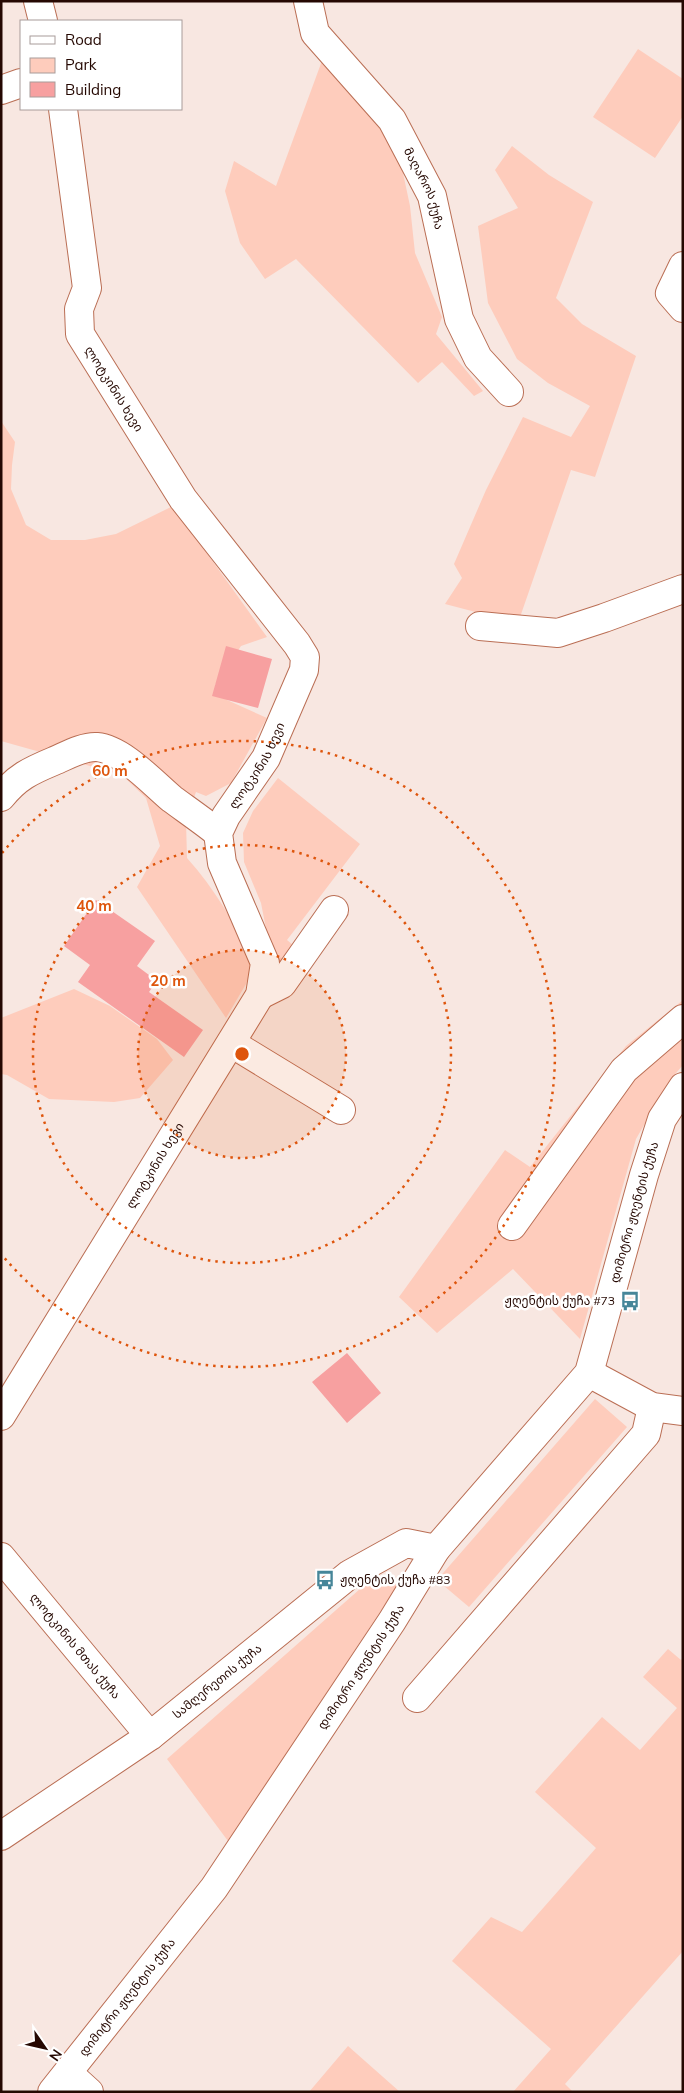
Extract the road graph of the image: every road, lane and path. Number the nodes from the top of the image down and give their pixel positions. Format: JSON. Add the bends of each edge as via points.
{"nodes":[{"id":1,"x":38,"y":1,"type":"edge"},
{"id":2,"x":308,"y":1,"type":"edge"},
{"id":3,"x":43,"y":20,"type":"edge"},
{"id":4,"x":20,"y":83,"type":"edge"},
{"id":5,"x":1,"y":90,"type":"edge"},
{"id":6,"x":63,"y":110,"type":"edge"},
{"id":7,"x":683,"y":266,"type":"edge"},
{"id":8,"x":683,"y":308,"type":"edge"},
{"id":9,"x":509,"y":392,"type":"dead end"},
{"id":10,"x":683,"y":589,"type":"edge"},
{"id":11,"x":480,"y":626,"type":"dead end"},
{"id":12,"x":1,"y":797,"type":"edge"},
{"id":13,"x":218,"y":832,"type":"junction"},
{"id":14,"x":334,"y":910,"type":"dead end"},
{"id":15,"x":260,"y":995,"type":"junction"},
{"id":16,"x":683,"y":1019,"type":"edge"},
{"id":17,"x":230,"y":1043,"type":"junction"},
{"id":18,"x":683,"y":1087,"type":"edge"},
{"id":19,"x":341,"y":1110,"type":"dead end"},
{"id":20,"x":512,"y":1226,"type":"dead end"},
{"id":21,"x":589,"y":1373,"type":"junction"},
{"id":22,"x":652,"y":1407,"type":"junction"},
{"id":23,"x":683,"y":1411,"type":"edge"},
{"id":24,"x":1,"y":1416,"type":"edge"},
{"id":25,"x":436,"y":1549,"type":"junction"},
{"id":26,"x":1,"y":1557,"type":"edge"},
{"id":27,"x":417,"y":1698,"type":"dead end"},
{"id":28,"x":150,"y":1736,"type":"junction"},
{"id":29,"x":1,"y":1836,"type":"edge"},
{"id":30,"x":60,"y":2082,"type":"edge"},
{"id":31,"x":90,"y":2092,"type":"edge"}],
"edges":[{"from":1,"to":3,"type":"street"},
{"from":2,"to":9,"type":"street","name":"მაღაროს ქუჩა","via":[[315,33],[392,120],[432,196],[459,319],[478,358]]},
{"from":4,"to":5,"type":"street"},
{"from":6,"to":13,"type":"street","name":"ლოტკინის ხევი","via":[[86,288],[80,309],[80,334],[184,499],[304,657],[304,670],[266,758]]},
{"from":7,"to":8,"type":"street","via":[[670,294]]},
{"from":10,"to":11,"type":"street","via":[[558,633]]},
{"from":12,"to":13,"type":"street","via":[[13,782],[25,774],[72,753],[96,747],[112,751],[127,761]]},
{"from":13,"to":15,"type":"street","name":"ლოტკინის ხევი","via":[[222,863],[265,963]]},
{"from":14,"to":15,"type":"street","via":[[282,984]]},
{"from":15,"to":17,"type":"street","name":"ლოტკინის ხევი"},
{"from":16,"to":20,"type":"street","via":[[624,1070]]},
{"from":17,"to":19,"type":"street"},
{"from":17,"to":24,"type":"street","name":"ლოტკინის ხევი"},
{"from":18,"to":21,"type":"street","name":"დიმიტრი ჟღენტის ქუჩა","via":[[662,1119]]},
{"from":21,"to":22,"type":"street"},
{"from":21,"to":25,"type":"street","name":"დიმიტრი ჟღენტის ქუჩა"},
{"from":22,"to":23,"type":"street"},
{"from":22,"to":27,"type":"street","via":[[646,1434]]},
{"from":25,"to":28,"type":"street","name":"სამღერეთის ქუჩა","via":[[406,1543],[350,1574]]},
{"from":25,"to":30,"type":"street","name":"დიმიტრი ჟღენტის ქუჩა","via":[[392,1621],[214,1888]]},
{"from":26,"to":28,"type":"street","name":"ლოტკინის მთას ქუჩა"},
{"from":28,"to":29,"type":"street","name":"სამღერეთის ქუჩა"},
{"from":30,"to":31,"type":"street"}]}
